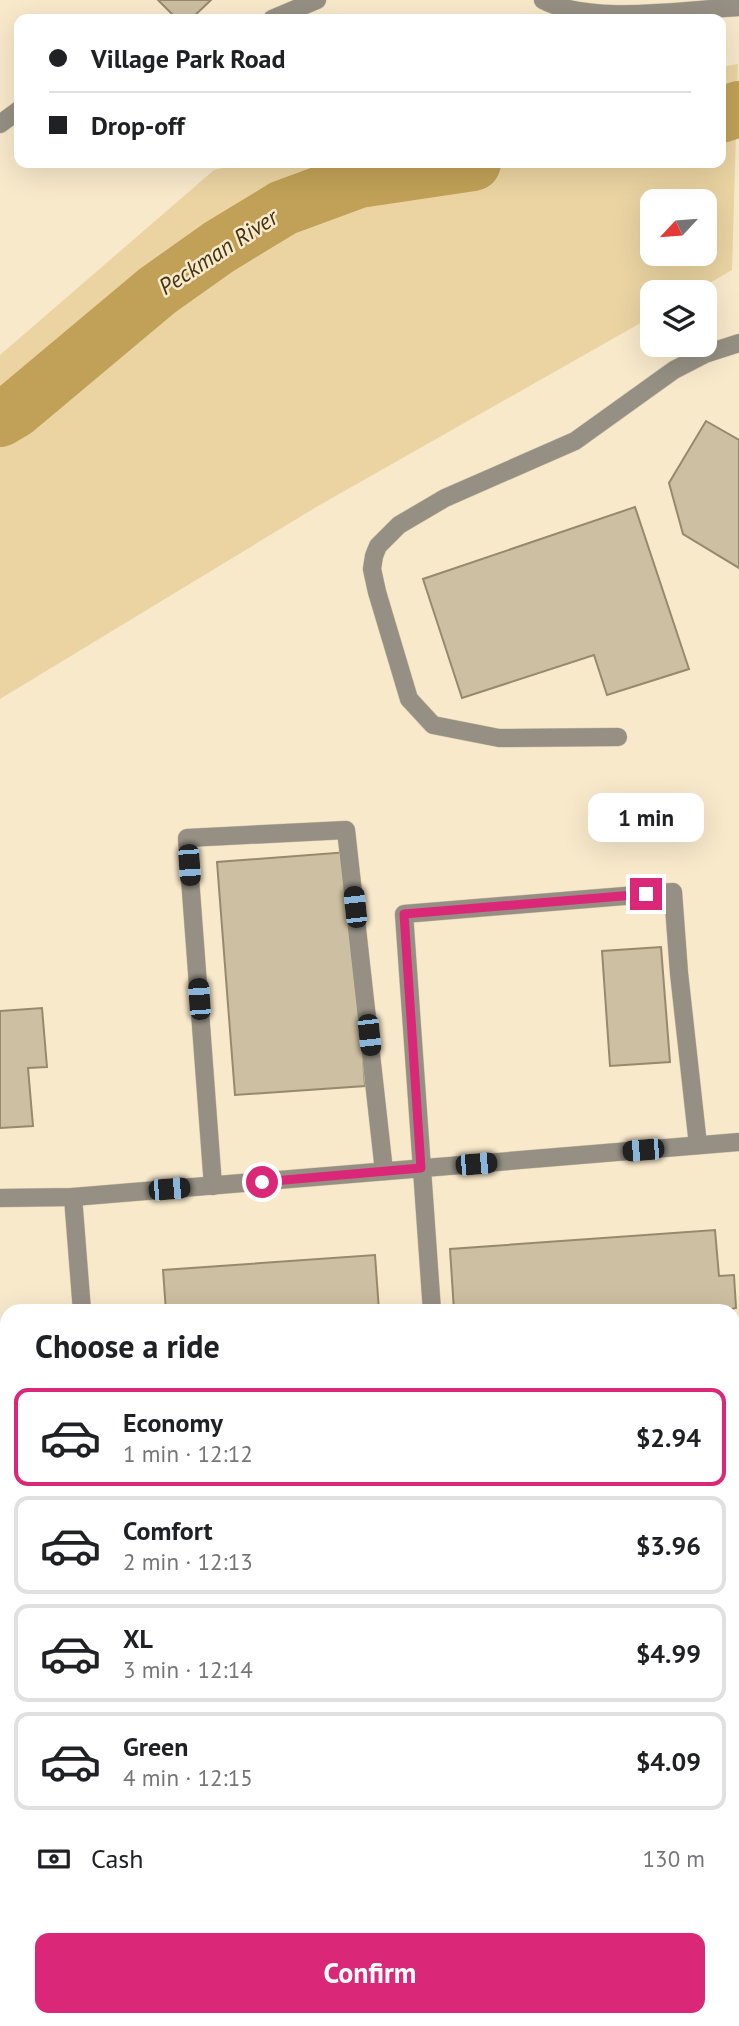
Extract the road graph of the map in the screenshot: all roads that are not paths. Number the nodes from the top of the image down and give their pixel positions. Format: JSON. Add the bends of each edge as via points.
{"nodes":[{"id":1,"x":317,"y":0,"type":"edge"},
{"id":2,"x":543,"y":0,"type":"edge"},
{"id":3,"x":739,"y":7,"type":"edge"},
{"id":4,"x":284,"y":14,"type":"edge"},
{"id":5,"x":596,"y":14,"type":"edge"},
{"id":6,"x":621,"y":14,"type":"edge"},
{"id":7,"x":739,"y":343,"type":"edge"},
{"id":8,"x":618,"y":737,"type":"dead end"},
{"id":9,"x":739,"y":1142,"type":"edge"},
{"id":10,"x":698,"y":1145,"type":"junction"},
{"id":11,"x":421,"y":1168,"type":"junction"},
{"id":12,"x":384,"y":1171,"type":"junction"},
{"id":13,"x":213,"y":1186,"type":"junction"},
{"id":14,"x":74,"y":1197,"type":"junction"},
{"id":15,"x":0,"y":1198,"type":"edge"},
{"id":16,"x":82,"y":1304,"type":"edge"},
{"id":17,"x":431,"y":1304,"type":"edge"}],
"edges":[{"from":1,"to":4,"type":"street"},
{"from":2,"to":5,"type":"street","via":[[559,9]]},
{"from":3,"to":6,"type":"street"},
{"from":7,"to":8,"type":"street","via":[[674,370],[575,441],[444,498],[399,525],[374,556],[377,592],[409,699],[433,725],[499,737]]},
{"from":9,"to":10,"type":"street"},
{"from":10,"to":11,"type":"street"},
{"from":10,"to":11,"type":"street","via":[[673,892],[404,914]]},
{"from":11,"to":12,"type":"street"},
{"from":11,"to":17,"type":"street"},
{"from":12,"to":13,"type":"street"},
{"from":12,"to":13,"type":"street","via":[[346,830],[187,838]]},
{"from":13,"to":14,"type":"street"},
{"from":14,"to":15,"type":"street"},
{"from":14,"to":16,"type":"street"}]}
